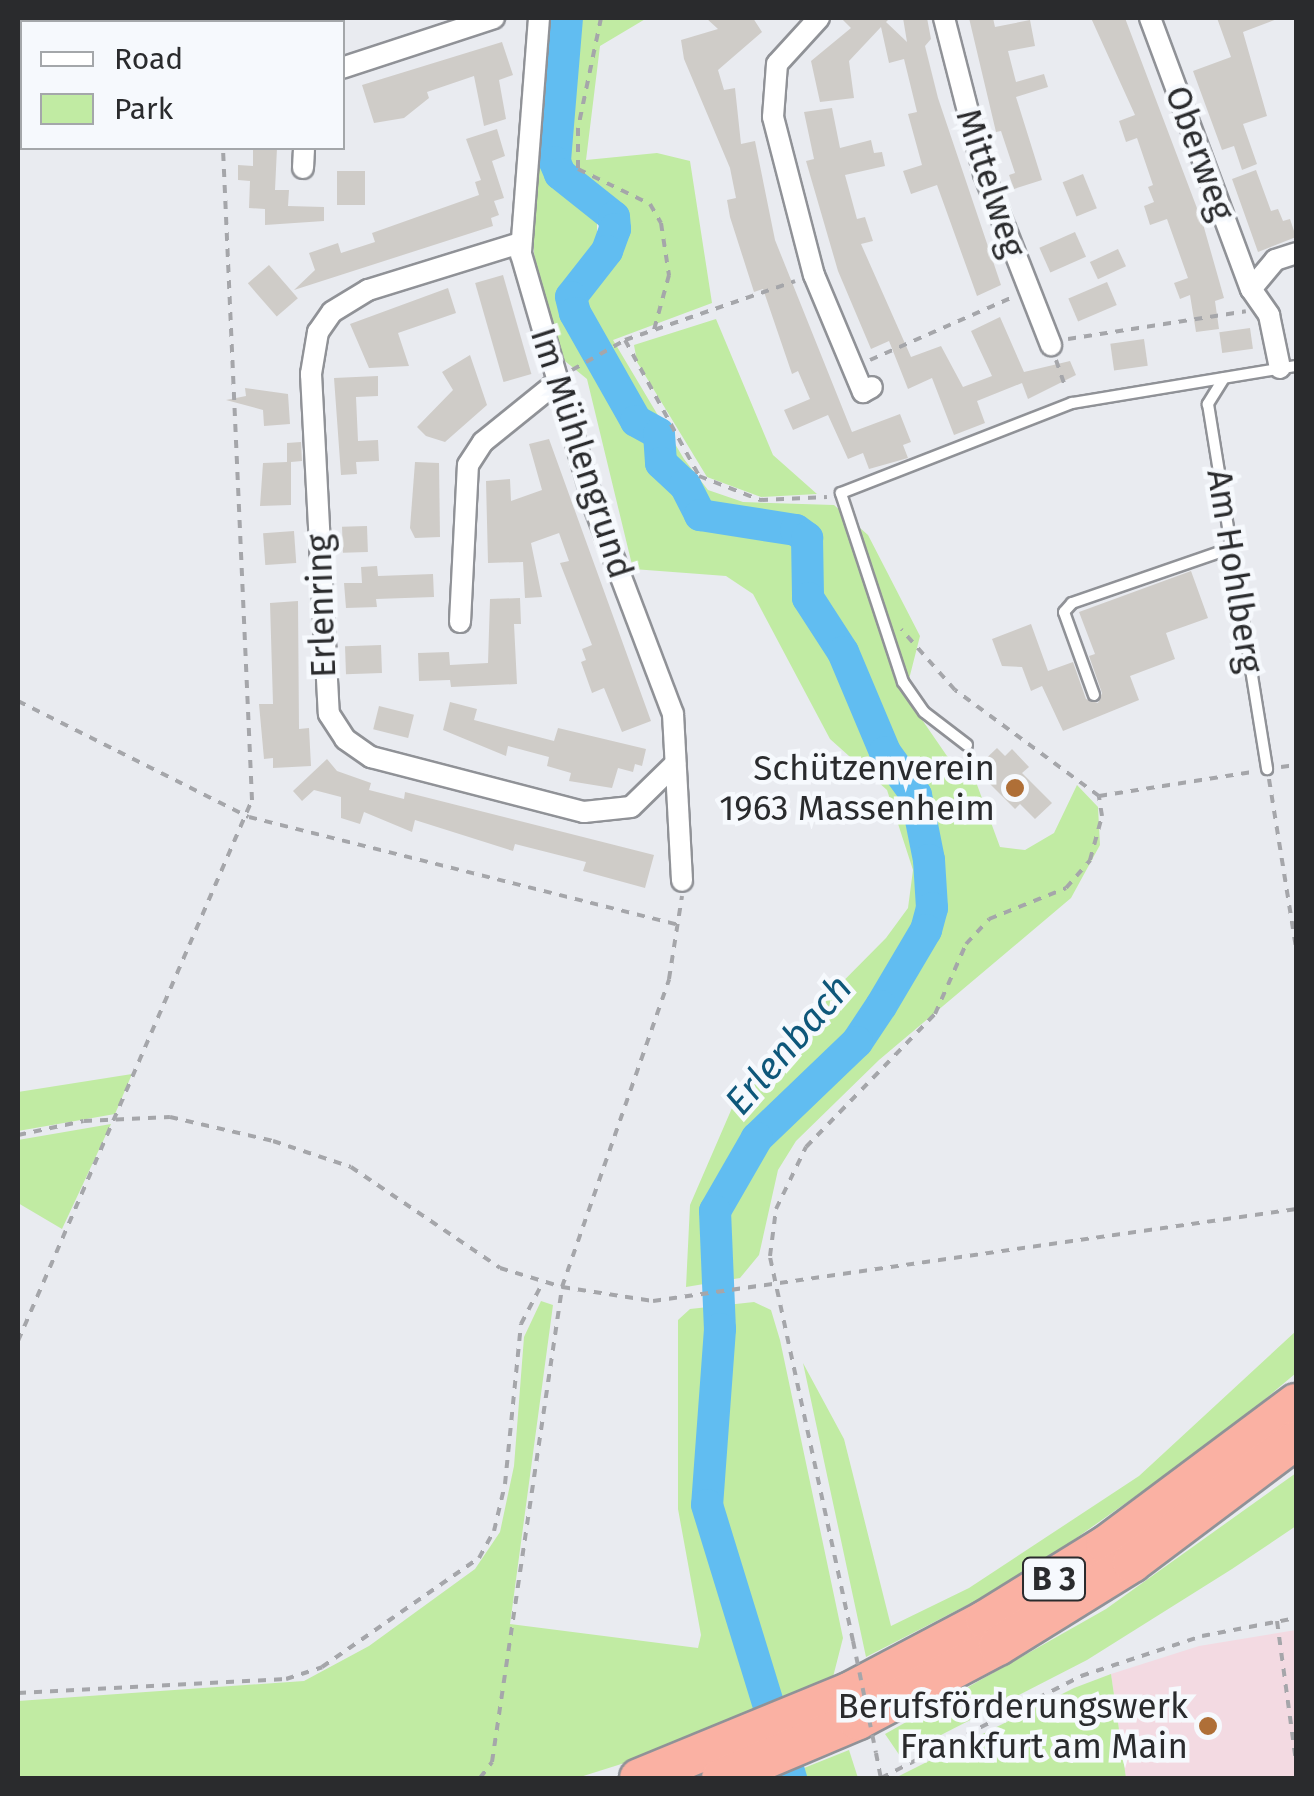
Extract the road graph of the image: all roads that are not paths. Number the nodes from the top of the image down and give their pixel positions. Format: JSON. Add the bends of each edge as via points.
{"nodes":[{"id":1,"x":494,"y":18,"type":"edge"},
{"id":2,"x":539,"y":18,"type":"edge"},
{"id":3,"x":819,"y":18,"type":"edge"},
{"id":4,"x":944,"y":18,"type":"edge"},
{"id":5,"x":1150,"y":18,"type":"edge"},
{"id":6,"x":345,"y":67,"type":"edge"},
{"id":7,"x":520,"y":243,"type":"junction"},
{"id":8,"x":1296,"y":253,"type":"edge"},
{"id":9,"x":1250,"y":289,"type":"junction"},
{"id":10,"x":1051,"y":345,"type":"road end"},
{"id":11,"x":1288,"y":367,"type":"edge"},
{"id":12,"x":1224,"y":377,"type":"junction"},
{"id":13,"x":557,"y":382,"type":"junction"},
{"id":14,"x":872,"y":387,"type":"dead end"},
{"id":15,"x":1232,"y":548,"type":"junction"},
{"id":16,"x":460,"y":622,"type":"dead end"},
{"id":17,"x":1094,"y":695,"type":"dead end"},
{"id":18,"x":966,"y":745,"type":"dead end"},
{"id":19,"x":675,"y":764,"type":"junction"},
{"id":20,"x":1268,"y":770,"type":"road end"},
{"id":21,"x":682,"y":882,"type":"road end"},
{"id":22,"x":1296,"y":1403,"type":"edge"},
{"id":23,"x":1296,"y":1440,"type":"edge"},
{"id":24,"x":782,"y":1738,"type":"junction"},
{"id":25,"x":639,"y":1778,"type":"edge"},
{"id":26,"x":722,"y":1778,"type":"edge"}],
"edges":[{"from":1,"to":6,"type":"street"},
{"from":2,"to":7,"type":"street","name":"Im Mühlengrund"},
{"from":3,"to":14,"type":"street","via":[[777,64],[770,99],[814,275],[863,392]]},
{"from":4,"to":10,"type":"street","name":"Mittelweg","via":[[984,174]]},
{"from":5,"to":9,"type":"street","name":"Oberweg"},
{"from":7,"to":13,"type":"street","name":"Im Mühlengrund"},
{"from":7,"to":19,"type":"street","name":"Erlenring","via":[[368,290],[332,312],[318,332],[311,374],[328,714],[345,739],[371,758],[584,812],[631,807]]},
{"from":8,"to":9,"type":"street","via":[[1275,260]]},
{"from":9,"to":11,"type":"street","name":"Oberweg"},
{"from":11,"to":12,"type":"lane"},
{"from":12,"to":15,"type":"lane","name":"Am Hohlberg","via":[[1208,404]]},
{"from":12,"to":18,"type":"lane","via":[[1072,402],[841,493],[912,698]]},
{"from":13,"to":16,"type":"street","via":[[483,442],[468,465]]},
{"from":13,"to":19,"type":"street","name":"Im Mühlengrund","via":[[605,538],[669,700]]},
{"from":15,"to":17,"type":"lane","via":[[1072,603],[1064,612]]},
{"from":15,"to":20,"type":"lane","name":"Am Hohlberg"},
{"from":19,"to":21,"type":"street","name":"Im Mühlengrund"},
{"from":22,"to":24,"type":"highway","number":"B 3","via":[[1056,1577]]},
{"from":23,"to":24,"type":"highway","number":"B 3","via":[[1073,1602],[927,1686]]},
{"from":24,"to":25,"type":"highway","number":"B 3"},
{"from":24,"to":26,"type":"highway","number":"B 3"}]}
